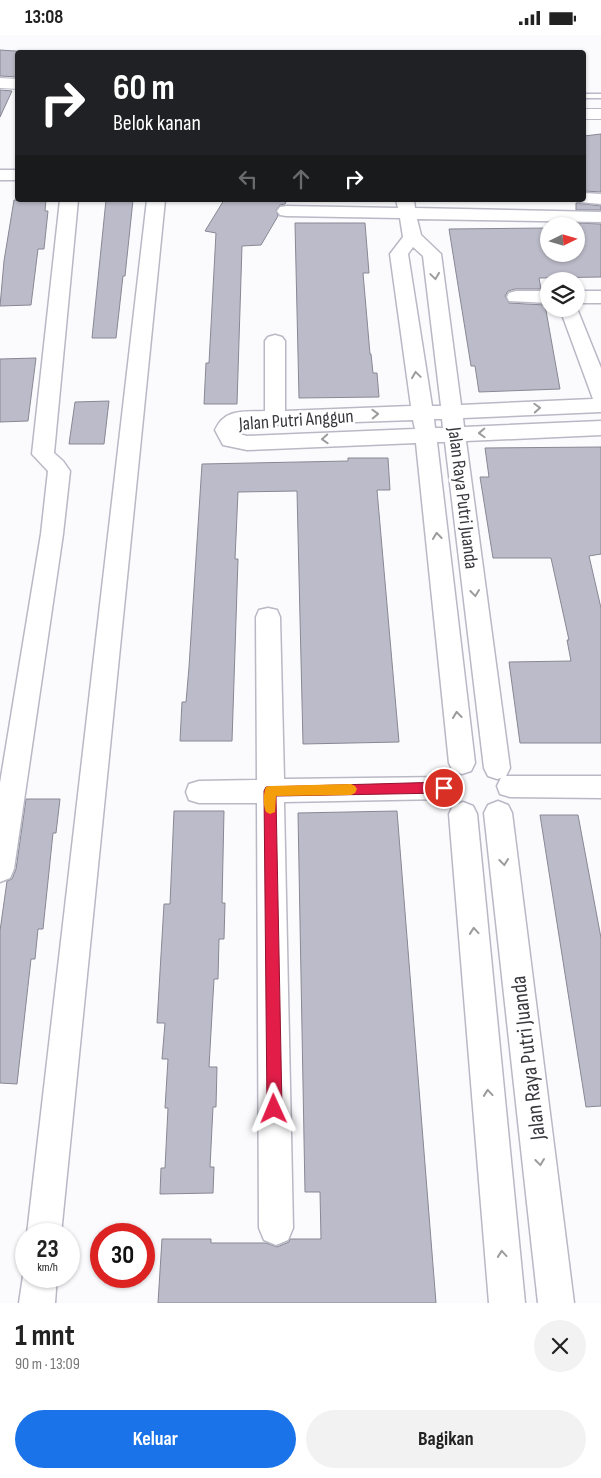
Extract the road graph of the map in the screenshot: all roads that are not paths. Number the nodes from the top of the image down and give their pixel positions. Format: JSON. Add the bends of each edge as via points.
{"nodes":[{"id":1,"x":0,"y":83,"type":"edge"},
{"id":2,"x":15,"y":84,"type":"edge"},
{"id":3,"x":586,"y":96,"type":"edge"},
{"id":4,"x":601,"y":96,"type":"edge"},
{"id":5,"x":586,"y":114,"type":"edge"},
{"id":6,"x":601,"y":114,"type":"edge"},
{"id":7,"x":0,"y":175,"type":"edge"},
{"id":8,"x":15,"y":175,"type":"edge"},
{"id":9,"x":586,"y":198,"type":"edge"},
{"id":10,"x":601,"y":199,"type":"edge"},
{"id":11,"x":69,"y":202,"type":"edge"},
{"id":12,"x":156,"y":202,"type":"edge"},
{"id":13,"x":406,"y":207,"type":"edge"},
{"id":14,"x":286,"y":211,"type":"dead end"},
{"id":15,"x":601,"y":217,"type":"edge"},
{"id":16,"x":412,"y":237,"type":"junction"},
{"id":17,"x":516,"y":297,"type":"dead end"},
{"id":18,"x":540,"y":297,"type":"edge"},
{"id":19,"x":585,"y":297,"type":"edge"},
{"id":20,"x":601,"y":297,"type":"edge"},
{"id":21,"x":572,"y":317,"type":"edge"},
{"id":22,"x":275,"y":341,"type":"dead end"},
{"id":23,"x":601,"y":395,"type":"edge"},
{"id":24,"x":601,"y":405,"type":"edge"},
{"id":25,"x":422,"y":412,"type":"junction"},
{"id":26,"x":275,"y":418,"type":"junction"},
{"id":27,"x":454,"y":423,"type":"junction"},
{"id":28,"x":601,"y":428,"type":"edge"},
{"id":29,"x":426,"y":435,"type":"junction"},
{"id":30,"x":268,"y":617,"type":"dead end"},
{"id":31,"x":8,"y":763,"type":"edge"},
{"id":32,"x":462,"y":763,"type":"junction"},
{"id":33,"x":601,"y":787,"type":"edge"},
{"id":34,"x":444,"y":788,"type":"junction"},
{"id":35,"x":502,"y":789,"type":"junction"},
{"id":36,"x":270,"y":791,"type":"junction"},
{"id":37,"x":199,"y":792,"type":"dead end"},
{"id":38,"x":463,"y":814,"type":"junction"},
{"id":39,"x":0,"y":869,"type":"edge"},
{"id":40,"x":45,"y":1223,"type":"edge"},
{"id":41,"x":276,"y":1228,"type":"dead end"},
{"id":42,"x":39,"y":1288,"type":"edge"},
{"id":43,"x":37,"y":1303,"type":"edge"},
{"id":44,"x":506,"y":1303,"type":"edge"},
{"id":45,"x":556,"y":1303,"type":"edge"}],
"edges":[{"from":1,"to":2,"type":"street"},
{"from":3,"to":4,"type":"lane"},
{"from":5,"to":6,"type":"street"},
{"from":7,"to":8,"type":"street"},
{"from":9,"to":10,"type":"street"},
{"from":11,"to":31,"type":"street","via":[[43,454],[59,471],[52,534]]},
{"from":12,"to":40,"type":"street"},
{"from":13,"to":14,"type":"street"},
{"from":13,"to":15,"type":"street"},
{"from":13,"to":16,"type":"street"},
{"from":25,"to":16,"type":"street","name":"Jalan Raya Putri Juanda","one_way":true,"via":[[399,254]]},
{"from":16,"to":27,"type":"street","name":"Jalan Raya Putri Juanda","one_way":true,"via":[[432,253]]},
{"from":17,"to":18,"type":"street"},
{"from":19,"to":20,"type":"street"},
{"from":21,"to":23,"type":"street"},
{"from":22,"to":26,"type":"street"},
{"from":27,"to":24,"type":"street","name":"Jalan Putri Anggun","one_way":true},
{"from":26,"to":25,"type":"street","name":"Jalan Putri Anggun","one_way":true},
{"from":25,"to":27,"type":"street","name":"Jalan Putri Anggun"},
{"from":25,"to":29,"type":"street","name":"Jalan Raya Putri Juanda"},
{"from":29,"to":26,"type":"street","name":"Jalan Putri Anggun","one_way":true,"via":[[247,443],[231,440],[226,430],[238,419]]},
{"from":28,"to":27,"type":"street","name":"Jalan Putri Anggun","one_way":true},
{"from":27,"to":29,"type":"street","name":"Jalan Putri Anggun"},
{"from":27,"to":35,"type":"street","name":"Jalan Raya Putri Juanda","one_way":true},
{"from":32,"to":29,"type":"street","name":"Jalan Raya Putri Juanda","one_way":true},
{"from":30,"to":36,"type":"street"},
{"from":31,"to":39,"type":"street"},
{"from":32,"to":34,"type":"street","via":[[447,777]]},
{"from":32,"to":35,"type":"street","via":[[486,763]]},
{"from":33,"to":35,"type":"street"},
{"from":34,"to":36,"type":"street"},
{"from":34,"to":38,"type":"street","via":[[453,807]]},
{"from":35,"to":38,"type":"street","via":[[487,818]]},
{"from":35,"to":45,"type":"street","name":"Jalan Raya Putri Juanda","one_way":true},
{"from":36,"to":37,"type":"street"},
{"from":36,"to":41,"type":"street"},
{"from":44,"to":38,"type":"street","name":"Jalan Raya Putri Juanda","one_way":true},
{"from":42,"to":43,"type":"street"}]}
